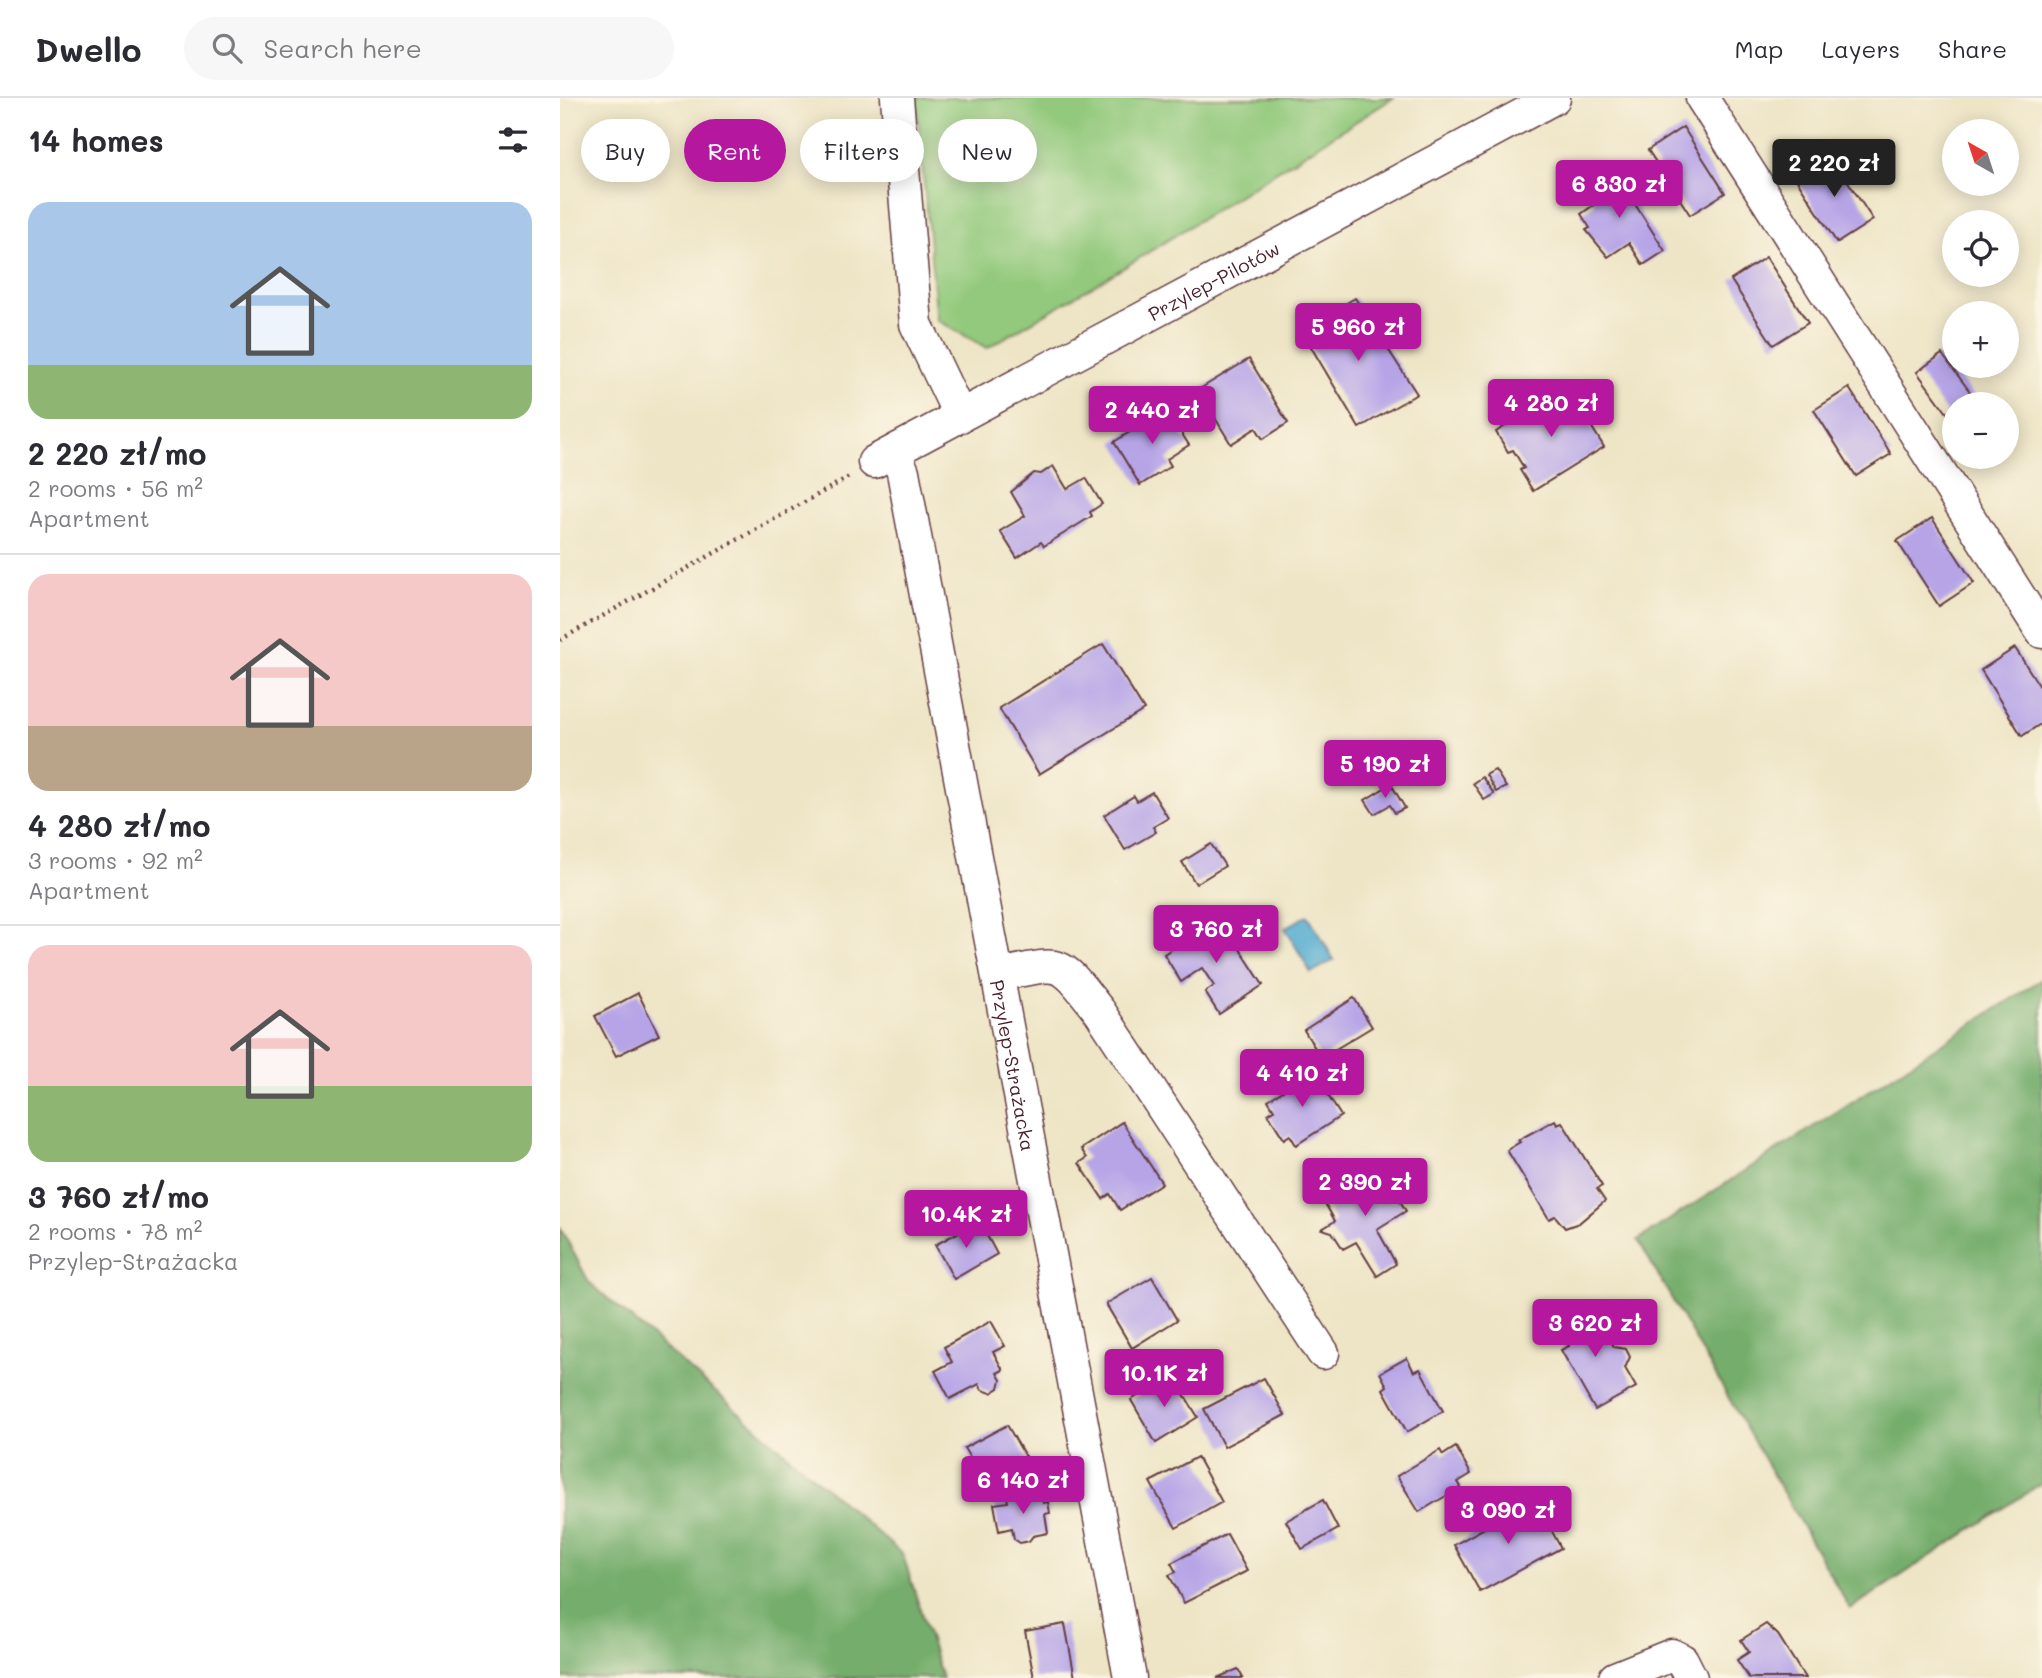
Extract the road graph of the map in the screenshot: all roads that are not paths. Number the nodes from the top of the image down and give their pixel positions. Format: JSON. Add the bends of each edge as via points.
{"nodes":[{"id":1,"x":897,"y":98,"type":"edge"},
{"id":2,"x":1554,"y":98,"type":"edge"},
{"id":3,"x":1702,"y":98,"type":"edge"},
{"id":4,"x":960,"y":416,"type":"junction"},
{"id":5,"x":885,"y":457,"type":"joint"},
{"id":6,"x":2042,"y":632,"type":"edge"},
{"id":7,"x":999,"y":975,"type":"junction"},
{"id":8,"x":1323,"y":1353,"type":"dead end"},
{"id":9,"x":1130,"y":1678,"type":"edge"},
{"id":10,"x":1615,"y":1678,"type":"edge"},
{"id":11,"x":1691,"y":1678,"type":"edge"}],
"edges":[{"from":1,"to":4,"type":"street","via":[[916,324]]},
{"from":2,"to":4,"type":"street","name":"Przylep-Pilotów"},
{"from":3,"to":6,"type":"street"},
{"from":4,"to":5,"type":"street","name":"Przylep-Pilotów"},
{"from":5,"to":7,"type":"street","name":"Przylep-Strażacka","via":[[903,472]]},
{"from":7,"to":8,"type":"street","via":[[1047,965],[1066,969],[1100,1012]]},
{"from":7,"to":9,"type":"street","name":"Przylep-Strażacka","via":[[1040,1219]]},
{"from":10,"to":11,"type":"street","via":[[1672,1655],[1682,1660]]}]}
